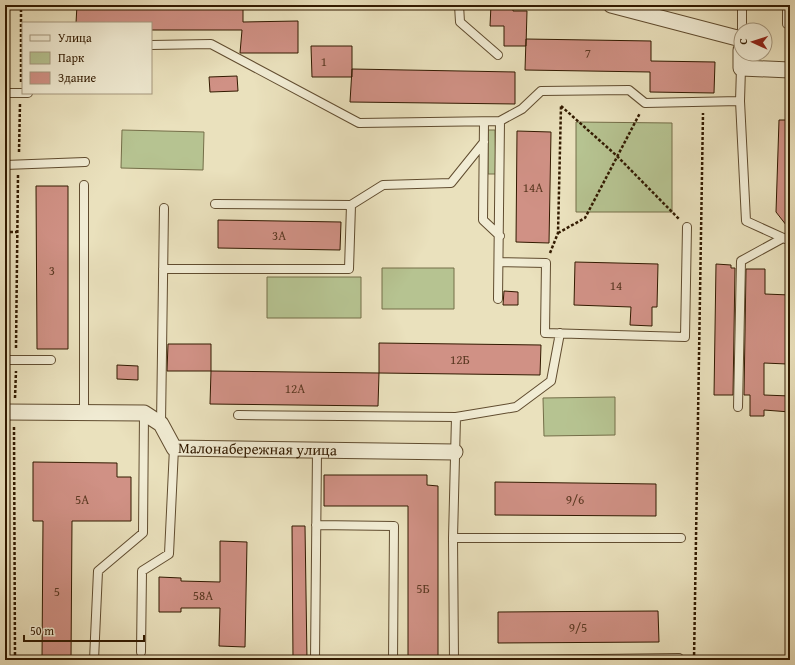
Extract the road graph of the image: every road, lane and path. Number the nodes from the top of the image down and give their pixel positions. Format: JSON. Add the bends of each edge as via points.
{"nodes":[{"id":1,"x":21,"y":5,"type":"edge"},
{"id":2,"x":459,"y":5,"type":"edge"},
{"id":3,"x":611,"y":5,"type":"edge"},
{"id":4,"x":742,"y":5,"type":"edge"},
{"id":5,"x":787,"y":5,"type":"edge"},
{"id":6,"x":742,"y":22,"type":"edge"},
{"id":7,"x":787,"y":24,"type":"dead end"},
{"id":8,"x":22,"y":34,"type":"edge"},
{"id":9,"x":733,"y":37,"type":"edge"},
{"id":10,"x":152,"y":45,"type":"edge"},
{"id":11,"x":498,"y":55,"type":"dead end"},
{"id":12,"x":741,"y":62,"type":"edge"},
{"id":13,"x":741,"y":68,"type":"junction"},
{"id":14,"x":790,"y":70,"type":"edge"},
{"id":15,"x":562,"y":91,"type":"junction"},
{"id":16,"x":5,"y":93,"type":"edge"},
{"id":17,"x":22,"y":93,"type":"edge"},
{"id":18,"x":24,"y":94,"type":"edge"},
{"id":19,"x":740,"y":102,"type":"junction"},
{"id":20,"x":645,"y":103,"type":"junction"},
{"id":21,"x":703,"y":103,"type":"junction"},
{"id":22,"x":561,"y":106,"type":"junction"},
{"id":23,"x":500,"y":121,"type":"junction"},
{"id":24,"x":484,"y":122,"type":"junction"},
{"id":25,"x":484,"y":142,"type":"junction"},
{"id":26,"x":617,"y":156,"type":"junction"},
{"id":27,"x":85,"y":162,"type":"dead end"},
{"id":28,"x":5,"y":165,"type":"edge"},
{"id":29,"x":18,"y":165,"type":"junction"},
{"id":30,"x":84,"y":185,"type":"dead end"},
{"id":31,"x":215,"y":204,"type":"dead end"},
{"id":32,"x":351,"y":205,"type":"junction"},
{"id":33,"x":164,"y":208,"type":"dead end"},
{"id":34,"x":687,"y":227,"type":"joint"},
{"id":35,"x":5,"y":232,"type":"edge"},
{"id":36,"x":17,"y":232,"type":"junction"},
{"id":37,"x":558,"y":233,"type":"junction"},
{"id":38,"x":500,"y":236,"type":"junction"},
{"id":39,"x":787,"y":240,"type":"edge"},
{"id":40,"x":500,"y":262,"type":"junction"},
{"id":41,"x":546,"y":263,"type":"junction"},
{"id":42,"x":163,"y":269,"type":"junction"},
{"id":43,"x":498,"y":299,"type":"dead end"},
{"id":44,"x":560,"y":333,"type":"junction"},
{"id":45,"x":5,"y":360,"type":"edge"},
{"id":46,"x":16,"y":360,"type":"junction"},
{"id":47,"x":51,"y":360,"type":"dead end"},
{"id":48,"x":738,"y":407,"type":"dead end"},
{"id":49,"x":10,"y":412,"type":"edge"},
{"id":50,"x":84,"y":412,"type":"junction"},
{"id":51,"x":144,"y":413,"type":"junction"},
{"id":52,"x":238,"y":415,"type":"dead end"},
{"id":53,"x":456,"y":418,"type":"junction"},
{"id":54,"x":160,"y":424,"type":"junction"},
{"id":55,"x":174,"y":448,"type":"junction"},
{"id":56,"x":317,"y":451,"type":"junction"},
{"id":57,"x":455,"y":452,"type":"junction"},
{"id":58,"x":316,"y":525,"type":"junction"},
{"id":59,"x":453,"y":538,"type":"junction"},
{"id":60,"x":682,"y":538,"type":"dead end"},
{"id":61,"x":141,"y":652,"type":"dead end"},
{"id":62,"x":680,"y":658,"type":"dead end"},
{"id":63,"x":15,"y":660,"type":"edge"},
{"id":64,"x":94,"y":660,"type":"edge"},
{"id":65,"x":315,"y":660,"type":"edge"},
{"id":66,"x":393,"y":660,"type":"edge"},
{"id":67,"x":454,"y":660,"type":"edge"},
{"id":68,"x":512,"y":660,"type":"edge"},
{"id":69,"x":694,"y":660,"type":"edge"}],
"edges":[{"from":1,"to":8,"type":"path"},
{"from":2,"to":11,"type":"lane","via":[[460,22]]},
{"from":3,"to":9,"type":"street"},
{"from":4,"to":6,"type":"lane"},
{"from":5,"to":7,"type":"lane"},
{"from":10,"to":24,"type":"lane","via":[[211,44],[359,123]]},
{"from":12,"to":13,"type":"street"},
{"from":13,"to":14,"type":"street"},
{"from":13,"to":19,"type":"lane"},
{"from":15,"to":20,"type":"lane","via":[[629,90]]},
{"from":15,"to":22,"type":"path"},
{"from":15,"to":23,"type":"lane","via":[[541,91],[522,109]]},
{"from":16,"to":17,"type":"lane"},
{"from":18,"to":29,"type":"path"},
{"from":19,"to":21,"type":"lane"},
{"from":19,"to":39,"type":"lane","via":[[746,221]]},
{"from":20,"to":21,"type":"lane"},
{"from":20,"to":26,"type":"path"},
{"from":21,"to":69,"type":"path"},
{"from":22,"to":26,"type":"path"},
{"from":22,"to":37,"type":"path"},
{"from":23,"to":24,"type":"lane"},
{"from":23,"to":38,"type":"lane"},
{"from":24,"to":25,"type":"lane"},
{"from":25,"to":32,"type":"lane","via":[[451,183],[383,185]]},
{"from":25,"to":38,"type":"lane","via":[[483,220]]},
{"from":26,"to":34,"type":"path"},
{"from":26,"to":37,"type":"path","via":[[585,218]]},
{"from":27,"to":29,"type":"lane"},
{"from":28,"to":29,"type":"lane"},
{"from":29,"to":36,"type":"path"},
{"from":30,"to":50,"type":"lane"},
{"from":31,"to":32,"type":"lane"},
{"from":32,"to":42,"type":"lane","via":[[349,269]]},
{"from":33,"to":42,"type":"lane"},
{"from":34,"to":44,"type":"lane","via":[[685,337]]},
{"from":35,"to":36,"type":"path"},
{"from":36,"to":46,"type":"path"},
{"from":37,"to":41,"type":"path"},
{"from":38,"to":40,"type":"lane"},
{"from":39,"to":48,"type":"lane","via":[[741,261]]},
{"from":40,"to":41,"type":"lane"},
{"from":40,"to":43,"type":"lane"},
{"from":41,"to":44,"type":"lane","via":[[545,333]]},
{"from":42,"to":54,"type":"lane"},
{"from":44,"to":53,"type":"lane","via":[[551,381],[516,407]]},
{"from":45,"to":46,"type":"lane"},
{"from":46,"to":47,"type":"lane"},
{"from":46,"to":49,"type":"path"},
{"from":49,"to":50,"type":"street"},
{"from":49,"to":63,"type":"path"},
{"from":50,"to":51,"type":"street"},
{"from":51,"to":54,"type":"street","name":"Малонабережная улица"},
{"from":51,"to":64,"type":"lane","via":[[143,533],[98,571]]},
{"from":52,"to":53,"type":"lane"},
{"from":53,"to":57,"type":"lane"},
{"from":54,"to":55,"type":"street","name":"Малонабережная улица"},
{"from":55,"to":56,"type":"street","name":"Малонабережная улица"},
{"from":55,"to":61,"type":"lane","via":[[169,554],[142,571]]},
{"from":56,"to":57,"type":"street","name":"Малонабережная улица"},
{"from":56,"to":58,"type":"lane"},
{"from":57,"to":59,"type":"lane"},
{"from":58,"to":65,"type":"lane"},
{"from":58,"to":66,"type":"lane","via":[[394,526]]},
{"from":59,"to":60,"type":"lane"},
{"from":59,"to":67,"type":"lane"},
{"from":62,"to":68,"type":"lane"}]}
